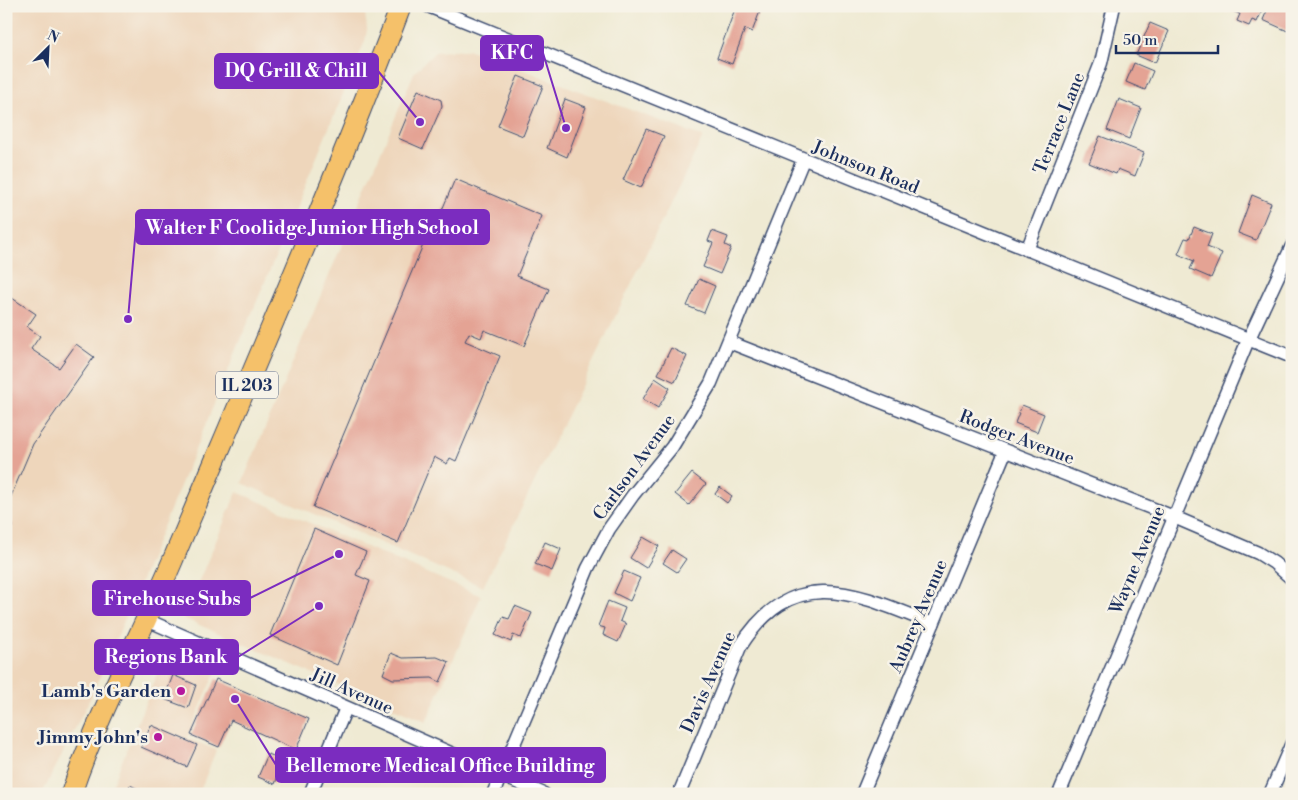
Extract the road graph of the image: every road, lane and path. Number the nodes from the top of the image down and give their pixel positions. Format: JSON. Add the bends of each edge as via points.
{"nodes":[{"id":1,"x":401,"y":6,"type":"edge"},
{"id":2,"x":428,"y":6,"type":"edge"},
{"id":3,"x":1114,"y":6,"type":"edge"},
{"id":4,"x":803,"y":160,"type":"junction"},
{"id":5,"x":1292,"y":246,"type":"edge"},
{"id":6,"x":1027,"y":250,"type":"junction"},
{"id":7,"x":1249,"y":340,"type":"junction"},
{"id":8,"x":729,"y":342,"type":"junction"},
{"id":9,"x":1292,"y":357,"type":"edge"},
{"id":10,"x":1005,"y":452,"type":"junction"},
{"id":11,"x":1174,"y":517,"type":"junction"},
{"id":12,"x":1290,"y":576,"type":"edge"},
{"id":13,"x":147,"y":620,"type":"junction"},
{"id":14,"x":933,"y":624,"type":"junction"},
{"id":15,"x":346,"y":708,"type":"junction"},
{"id":16,"x":1292,"y":743,"type":"edge"},
{"id":17,"x":83,"y":759,"type":"junction"},
{"id":18,"x":501,"y":775,"type":"junction"},
{"id":19,"x":60,"y":794,"type":"edge"},
{"id":20,"x":71,"y":794,"type":"edge"},
{"id":21,"x":310,"y":794,"type":"edge"},
{"id":22,"x":493,"y":794,"type":"edge"},
{"id":23,"x":544,"y":794,"type":"edge"},
{"id":24,"x":679,"y":794,"type":"edge"},
{"id":25,"x":862,"y":794,"type":"edge"},
{"id":26,"x":1059,"y":794,"type":"edge"},
{"id":27,"x":1270,"y":794,"type":"edge"}],
"edges":[{"from":1,"to":13,"type":"main road","number":"IL 203","via":[[284,296]]},
{"from":2,"to":4,"type":"street","name":"Johnson Road"},
{"from":3,"to":6,"type":"street","name":"Terrace Lane","via":[[1101,63]]},
{"from":4,"to":6,"type":"street","name":"Johnson Road"},
{"from":4,"to":8,"type":"street","name":"Carlson Avenue"},
{"from":5,"to":7,"type":"street","name":"Wayne Avenue"},
{"from":6,"to":7,"type":"street","name":"Johnson Road"},
{"from":7,"to":9,"type":"street","name":"Johnson Road"},
{"from":7,"to":11,"type":"street","name":"Wayne Avenue"},
{"from":8,"to":10,"type":"street","name":"Rodger Avenue"},
{"from":8,"to":18,"type":"street","name":"Carlson Avenue","via":[[694,414],[614,522],[588,568]]},
{"from":10,"to":11,"type":"street","name":"Rodger Avenue"},
{"from":10,"to":14,"type":"street","name":"Aubrey Avenue"},
{"from":11,"to":12,"type":"street","name":"Rodger Avenue","via":[[1258,553]]},
{"from":11,"to":26,"type":"street","name":"Wayne Avenue"},
{"from":13,"to":15,"type":"street","name":"Jill Avenue"},
{"from":13,"to":17,"type":"main road","number":"IL 203"},
{"from":14,"to":24,"type":"street","name":"Davis Avenue","via":[[867,598],[840,592],[805,594],[775,608],[751,630],[740,647]]},
{"from":14,"to":25,"type":"street","name":"Aubrey Avenue"},
{"from":15,"to":18,"type":"street","name":"Jill Avenue"},
{"from":15,"to":21,"type":"street"},
{"from":16,"to":27,"type":"street"},
{"from":17,"to":19,"type":"main road"},
{"from":17,"to":20,"type":"main road","number":"IL 203"},
{"from":18,"to":22,"type":"street","name":"Carlson Avenue"},
{"from":18,"to":23,"type":"street","name":"Jill Avenue"}]}
